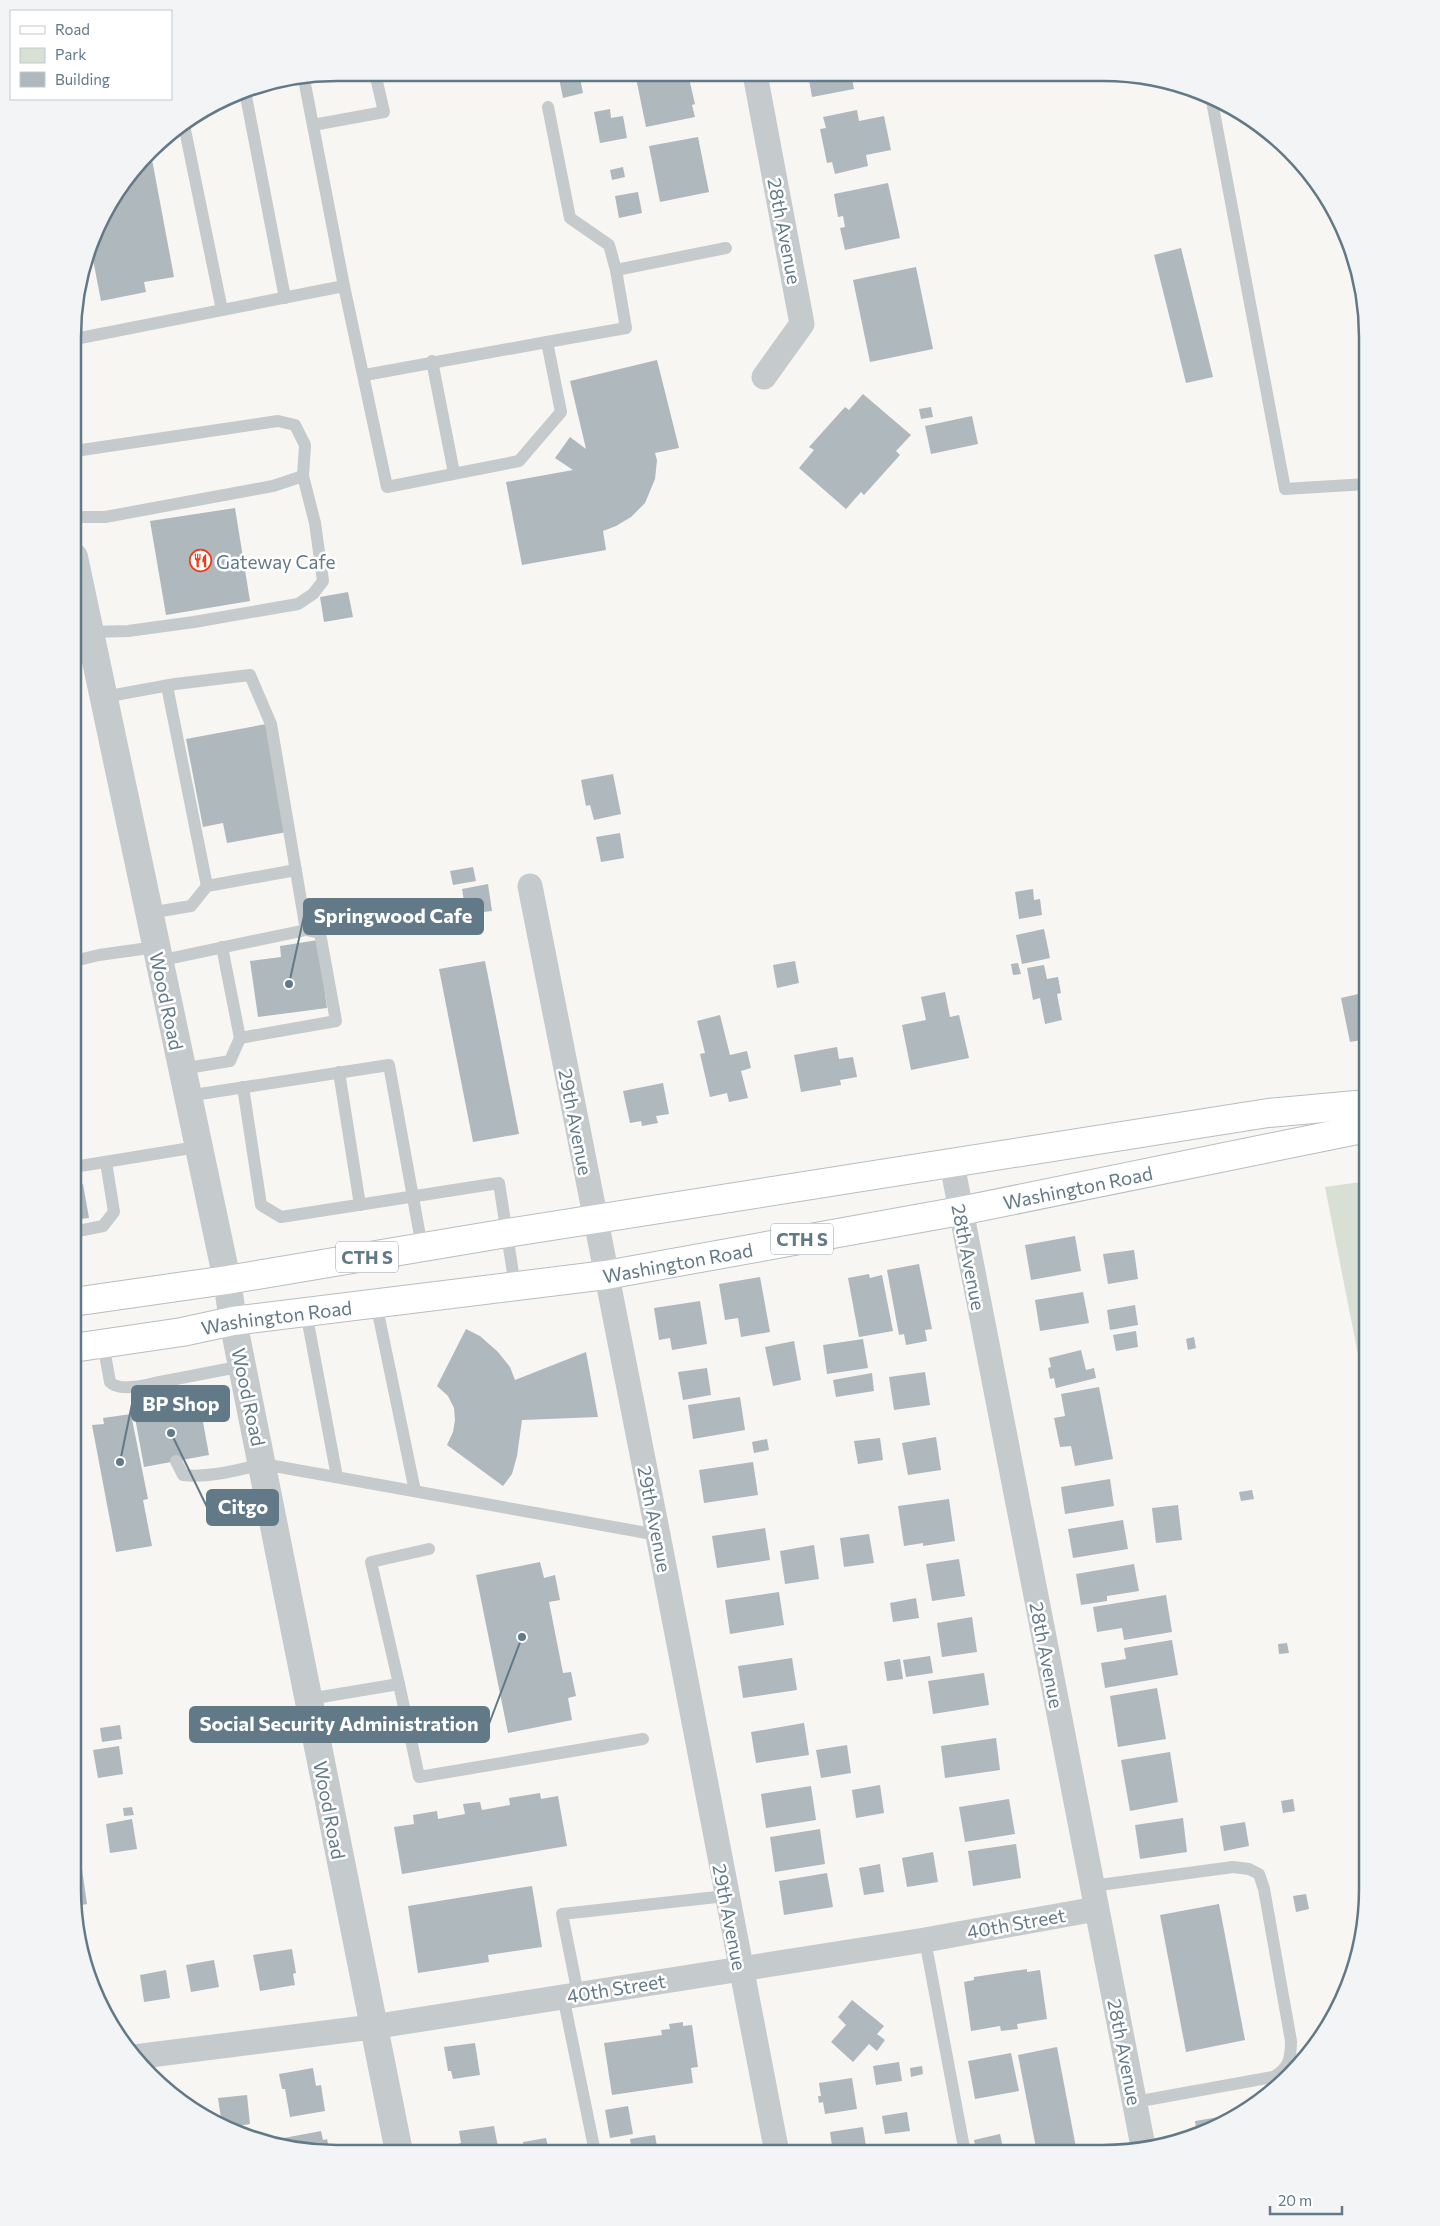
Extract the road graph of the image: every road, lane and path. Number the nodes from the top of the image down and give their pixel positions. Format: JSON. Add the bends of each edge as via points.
{"nodes":[{"id":1,"x":377,"y":81,"type":"edge"},
{"id":2,"x":756,"y":81,"type":"edge"},
{"id":3,"x":305,"y":83,"type":"edge"},
{"id":4,"x":246,"y":98,"type":"edge"},
{"id":5,"x":1213,"y":107,"type":"edge"},
{"id":6,"x":548,"y":108,"type":"dead end"},
{"id":7,"x":313,"y":125,"type":"junction"},
{"id":8,"x":185,"y":131,"type":"edge"},
{"id":9,"x":726,"y":248,"type":"dead end"},
{"id":10,"x":616,"y":270,"type":"junction"},
{"id":11,"x":344,"y":286,"type":"junction"},
{"id":12,"x":285,"y":298,"type":"junction"},
{"id":13,"x":222,"y":310,"type":"junction"},
{"id":14,"x":81,"y":338,"type":"edge"},
{"id":15,"x":547,"y":342,"type":"junction"},
{"id":16,"x":432,"y":361,"type":"junction"},
{"id":17,"x":365,"y":375,"type":"junction"},
{"id":18,"x":764,"y":377,"type":"dead end"},
{"id":19,"x":81,"y":450,"type":"edge"},
{"id":20,"x":454,"y":473,"type":"junction"},
{"id":21,"x":303,"y":476,"type":"junction"},
{"id":22,"x":1359,"y":485,"type":"edge"},
{"id":23,"x":81,"y":517,"type":"edge"},
{"id":24,"x":81,"y":609,"type":"edge"},
{"id":25,"x":86,"y":646,"type":"edge"},
{"id":26,"x":167,"y":686,"type":"junction"},
{"id":27,"x":104,"y":698,"type":"junction"},
{"id":28,"x":296,"y":870,"type":"junction"},
{"id":29,"x":207,"y":886,"type":"junction"},
{"id":30,"x":530,"y":886,"type":"dead end"},
{"id":31,"x":148,"y":913,"type":"junction"},
{"id":32,"x":306,"y":930,"type":"junction"},
{"id":33,"x":222,"y":947,"type":"junction"},
{"id":34,"x":157,"y":954,"type":"junction"},
{"id":35,"x":81,"y":958,"type":"edge"},
{"id":36,"x":240,"y":1038,"type":"junction"},
{"id":37,"x":181,"y":1069,"type":"junction"},
{"id":38,"x":339,"y":1072,"type":"junction"},
{"id":39,"x":243,"y":1087,"type":"junction"},
{"id":40,"x":187,"y":1096,"type":"junction"},
{"id":41,"x":1359,"y":1105,"type":"edge"},
{"id":42,"x":1359,"y":1130,"type":"edge"},
{"id":43,"x":197,"y":1147,"type":"junction"},
{"id":44,"x":106,"y":1162,"type":"junction"},
{"id":45,"x":952,"y":1164,"type":"junction"},
{"id":46,"x":81,"y":1166,"type":"edge"},
{"id":47,"x":413,"y":1197,"type":"junction"},
{"id":48,"x":360,"y":1205,"type":"junction"},
{"id":49,"x":960,"y":1211,"type":"junction"},
{"id":50,"x":595,"y":1220,"type":"junction"},
{"id":51,"x":81,"y":1230,"type":"edge"},
{"id":52,"x":507,"y":1233,"type":"junction"},
{"id":53,"x":422,"y":1248,"type":"junction"},
{"id":54,"x":606,"y":1275,"type":"junction"},
{"id":55,"x":227,"y":1280,"type":"junction"},
{"id":56,"x":515,"y":1286,"type":"junction"},
{"id":57,"x":81,"y":1301,"type":"edge"},
{"id":58,"x":376,"y":1303,"type":"junction"},
{"id":59,"x":306,"y":1312,"type":"junction"},
{"id":60,"x":233,"y":1321,"type":"junction"},
{"id":61,"x":103,"y":1343,"type":"junction"},
{"id":62,"x":81,"y":1347,"type":"edge"},
{"id":63,"x":243,"y":1366,"type":"junction"},
{"id":64,"x":160,"y":1382,"type":"junction"},
{"id":65,"x":162,"y":1395,"type":"dead end"},
{"id":66,"x":176,"y":1461,"type":"dead end"},
{"id":67,"x":263,"y":1464,"type":"junction"},
{"id":68,"x":337,"y":1477,"type":"junction"},
{"id":69,"x":415,"y":1491,"type":"junction"},
{"id":70,"x":658,"y":1534,"type":"junction"},
{"id":71,"x":429,"y":1548,"type":"dead end"},
{"id":72,"x":399,"y":1684,"type":"junction"},
{"id":73,"x":308,"y":1699,"type":"junction"},
{"id":74,"x":643,"y":1738,"type":"dead end"},
{"id":75,"x":726,"y":1896,"type":"junction"},
{"id":76,"x":1094,"y":1898,"type":"junction"},
{"id":77,"x":925,"y":1940,"type":"junction"},
{"id":78,"x":740,"y":1969,"type":"junction"},
{"id":79,"x":570,"y":1995,"type":"junction"},
{"id":80,"x":372,"y":2027,"type":"junction"},
{"id":81,"x":144,"y":2057,"type":"edge"},
{"id":82,"x":1286,"y":2068,"type":"edge"},
{"id":83,"x":1280,"y":2074,"type":"edge"},
{"id":84,"x":1134,"y":2102,"type":"junction"},
{"id":85,"x":1142,"y":2142,"type":"edge"},
{"id":86,"x":397,"y":2145,"type":"edge"},
{"id":87,"x":594,"y":2145,"type":"edge"},
{"id":88,"x":775,"y":2145,"type":"edge"},
{"id":89,"x":963,"y":2145,"type":"edge"}],
"edges":[{"from":1,"to":7,"type":"lane","via":[[384,112]]},
{"from":2,"to":18,"type":"street","name":"28th Avenue","via":[[802,324]]},
{"from":3,"to":7,"type":"lane"},
{"from":4,"to":12,"type":"lane"},
{"from":5,"to":22,"type":"lane","via":[[1285,489]]},
{"from":6,"to":10,"type":"lane","via":[[570,218],[609,245]]},
{"from":7,"to":11,"type":"lane"},
{"from":8,"to":13,"type":"lane"},
{"from":9,"to":10,"type":"lane"},
{"from":10,"to":15,"type":"lane","via":[[626,328]]},
{"from":11,"to":12,"type":"lane"},
{"from":11,"to":17,"type":"lane"},
{"from":12,"to":13,"type":"lane"},
{"from":13,"to":14,"type":"lane"},
{"from":15,"to":16,"type":"lane"},
{"from":15,"to":20,"type":"lane","via":[[561,412],[519,460]]},
{"from":16,"to":17,"type":"lane"},
{"from":16,"to":20,"type":"lane"},
{"from":17,"to":20,"type":"lane","via":[[387,487]]},
{"from":19,"to":21,"type":"lane","via":[[278,421],[295,425],[305,444]]},
{"from":21,"to":23,"type":"lane","via":[[273,486],[105,517]]},
{"from":21,"to":25,"type":"lane","via":[[315,523],[323,581],[313,594],[298,604],[128,631]]},
{"from":24,"to":25,"type":"street","name":"Wood Road"},
{"from":25,"to":27,"type":"street","name":"Wood Road"},
{"from":26,"to":27,"type":"lane"},
{"from":26,"to":28,"type":"lane","via":[[250,675],[271,724]]},
{"from":26,"to":29,"type":"lane"},
{"from":27,"to":31,"type":"street","name":"Wood Road"},
{"from":28,"to":29,"type":"lane"},
{"from":28,"to":32,"type":"lane"},
{"from":29,"to":31,"type":"lane","via":[[191,906]]},
{"from":30,"to":50,"type":"street","name":"29th Avenue"},
{"from":31,"to":34,"type":"street","name":"Wood Road"},
{"from":32,"to":33,"type":"lane"},
{"from":32,"to":36,"type":"lane","via":[[320,933],[336,1021]]},
{"from":33,"to":34,"type":"lane"},
{"from":33,"to":36,"type":"lane"},
{"from":34,"to":35,"type":"lane","via":[[99,954]]},
{"from":34,"to":37,"type":"street","name":"Wood Road"},
{"from":36,"to":37,"type":"lane","via":[[230,1061]]},
{"from":37,"to":40,"type":"street","name":"Wood Road"},
{"from":38,"to":39,"type":"lane"},
{"from":38,"to":47,"type":"lane","via":[[389,1065]]},
{"from":38,"to":48,"type":"lane"},
{"from":39,"to":40,"type":"lane"},
{"from":39,"to":48,"type":"lane","via":[[261,1205],[281,1217]]},
{"from":40,"to":43,"type":"street","name":"Wood Road"},
{"from":41,"to":45,"type":"main road","number":"CTH S","via":[[1268,1113]]},
{"from":42,"to":49,"type":"main road","name":"Washington Road","number":"CTH S"},
{"from":43,"to":44,"type":"lane"},
{"from":43,"to":55,"type":"street","name":"Wood Road"},
{"from":44,"to":46,"type":"lane"},
{"from":44,"to":51,"type":"lane","via":[[114,1212],[103,1226]]},
{"from":45,"to":49,"type":"street","name":"28th Avenue"},
{"from":45,"to":50,"type":"main road","number":"CTH S"},
{"from":47,"to":48,"type":"lane"},
{"from":47,"to":52,"type":"lane","via":[[499,1183]]},
{"from":47,"to":53,"type":"lane"},
{"from":49,"to":54,"type":"main road","name":"Washington Road","number":"CTH S"},
{"from":49,"to":76,"type":"street","name":"28th Avenue"},
{"from":50,"to":52,"type":"main road","number":"CTH S"},
{"from":50,"to":54,"type":"street","name":"29th Avenue"},
{"from":52,"to":53,"type":"main road","number":"CTH S"},
{"from":52,"to":56,"type":"lane"},
{"from":53,"to":55,"type":"main road","number":"CTH S"},
{"from":54,"to":56,"type":"main road","name":"Washington Road","number":"CTH S"},
{"from":54,"to":70,"type":"street","name":"29th Avenue"},
{"from":55,"to":57,"type":"main road","number":"CTH S"},
{"from":55,"to":60,"type":"street","name":"Wood Road"},
{"from":56,"to":58,"type":"main road","name":"Washington Road","number":"CTH S"},
{"from":58,"to":59,"type":"main road","name":"Washington Road","number":"CTH S"},
{"from":58,"to":69,"type":"lane"},
{"from":59,"to":60,"type":"main road","name":"Washington Road","number":"CTH S"},
{"from":59,"to":68,"type":"lane"},
{"from":60,"to":61,"type":"main road","name":"Washington Road","number":"CTH S"},
{"from":60,"to":63,"type":"street","name":"Wood Road"},
{"from":61,"to":62,"type":"main road","name":"Washington Road","number":"CTH S"},
{"from":61,"to":64,"type":"lane","via":[[110,1382],[114,1386]]},
{"from":63,"to":64,"type":"lane"},
{"from":63,"to":67,"type":"street","name":"Wood Road"},
{"from":64,"to":65,"type":"lane"},
{"from":66,"to":67,"type":"lane","via":[[183,1475],[193,1476]]},
{"from":67,"to":68,"type":"lane"},
{"from":67,"to":73,"type":"street","name":"Wood Road"},
{"from":68,"to":69,"type":"lane"},
{"from":69,"to":70,"type":"lane"},
{"from":70,"to":75,"type":"street","name":"29th Avenue"},
{"from":71,"to":72,"type":"lane","via":[[371,1562]]},
{"from":72,"to":73,"type":"lane"},
{"from":72,"to":74,"type":"lane","via":[[419,1777]]},
{"from":73,"to":80,"type":"street","name":"Wood Road"},
{"from":75,"to":78,"type":"street","name":"29th Avenue"},
{"from":75,"to":79,"type":"lane","via":[[562,1914]]},
{"from":76,"to":77,"type":"street","name":"40th Street"},
{"from":76,"to":82,"type":"lane","via":[[1233,1867],[1259,1874],[1291,2041],[1291,2058]]},
{"from":76,"to":84,"type":"street","name":"28th Avenue"},
{"from":77,"to":78,"type":"street","name":"40th Street"},
{"from":77,"to":89,"type":"lane"},
{"from":78,"to":79,"type":"street","name":"40th Street"},
{"from":78,"to":88,"type":"street","name":"29th Avenue"},
{"from":79,"to":80,"type":"street","name":"40th Street"},
{"from":79,"to":87,"type":"lane"},
{"from":80,"to":81,"type":"street","name":"40th Street"},
{"from":80,"to":86,"type":"street","name":"Wood Road"},
{"from":83,"to":84,"type":"lane"},
{"from":84,"to":85,"type":"street","name":"28th Avenue"}]}
